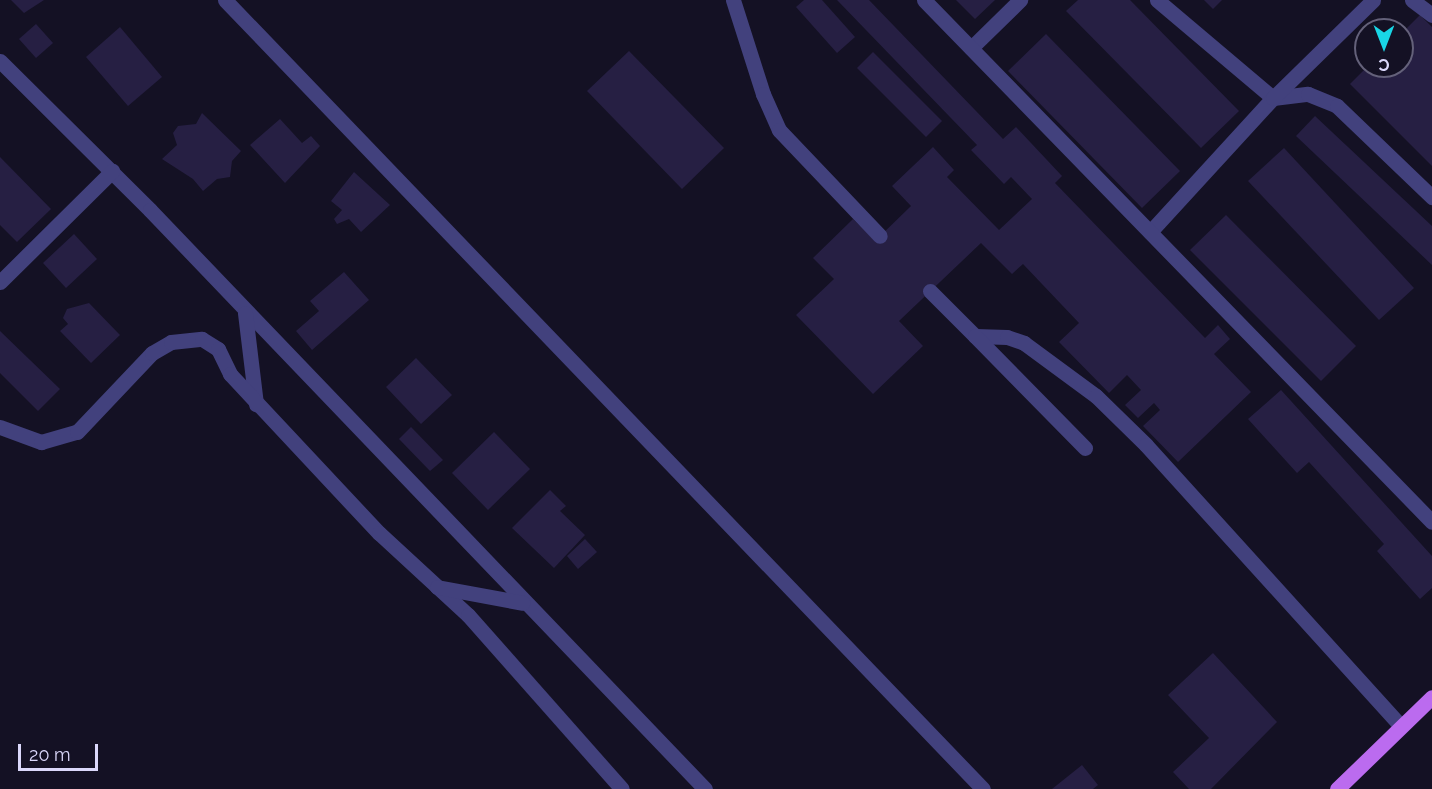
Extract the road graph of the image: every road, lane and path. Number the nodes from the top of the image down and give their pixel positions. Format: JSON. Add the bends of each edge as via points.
{"nodes":[{"id":1,"x":225,"y":0,"type":"edge"},
{"id":2,"x":733,"y":0,"type":"edge"},
{"id":3,"x":924,"y":0,"type":"edge"},
{"id":4,"x":1020,"y":0,"type":"edge"},
{"id":5,"x":1157,"y":0,"type":"edge"},
{"id":6,"x":1373,"y":0,"type":"edge"},
{"id":7,"x":1412,"y":0,"type":"edge"},
{"id":8,"x":1432,"y":15,"type":"edge"},
{"id":9,"x":971,"y":48,"type":"junction"},
{"id":10,"x":0,"y":61,"type":"edge"},
{"id":11,"x":1273,"y":98,"type":"junction"},
{"id":12,"x":112,"y":171,"type":"junction"},
{"id":13,"x":1432,"y":197,"type":"edge"},
{"id":14,"x":1150,"y":232,"type":"junction"},
{"id":15,"x":880,"y":236,"type":"dead end"},
{"id":16,"x":0,"y":282,"type":"edge"},
{"id":17,"x":930,"y":291,"type":"dead end"},
{"id":18,"x":246,"y":313,"type":"junction"},
{"id":19,"x":975,"y":336,"type":"junction"},
{"id":20,"x":256,"y":404,"type":"junction"},
{"id":21,"x":0,"y":427,"type":"edge"},
{"id":22,"x":1085,"y":448,"type":"dead end"},
{"id":23,"x":1432,"y":522,"type":"edge"},
{"id":24,"x":436,"y":587,"type":"junction"},
{"id":25,"x":523,"y":603,"type":"junction"},
{"id":26,"x":1432,"y":697,"type":"edge"},
{"id":27,"x":1401,"y":726,"type":"junction"},
{"id":28,"x":622,"y":789,"type":"edge"},
{"id":29,"x":705,"y":789,"type":"edge"},
{"id":30,"x":982,"y":789,"type":"edge"},
{"id":31,"x":1337,"y":789,"type":"edge"}],
"edges":[{"from":1,"to":30,"type":"street"},
{"from":2,"to":15,"type":"street","via":[[763,94],[779,130]]},
{"from":3,"to":9,"type":"street"},
{"from":4,"to":9,"type":"street"},
{"from":5,"to":11,"type":"street"},
{"from":6,"to":11,"type":"street"},
{"from":7,"to":8,"type":"street"},
{"from":9,"to":14,"type":"street"},
{"from":10,"to":12,"type":"street"},
{"from":11,"to":13,"type":"street","via":[[1308,94],[1337,106]]},
{"from":11,"to":14,"type":"street"},
{"from":12,"to":16,"type":"street"},
{"from":12,"to":18,"type":"street"},
{"from":14,"to":23,"type":"street"},
{"from":17,"to":19,"type":"street"},
{"from":18,"to":20,"type":"street"},
{"from":18,"to":25,"type":"street"},
{"from":19,"to":22,"type":"street"},
{"from":19,"to":27,"type":"street","via":[[1007,337],[1024,343],[1096,396]]},
{"from":20,"to":21,"type":"street","via":[[230,374],[218,349],[202,339],[171,342],[152,354],[77,432],[41,442]]},
{"from":20,"to":24,"type":"street"},
{"from":24,"to":25,"type":"street"},
{"from":24,"to":28,"type":"street","via":[[468,615]]},
{"from":25,"to":29,"type":"street"},
{"from":26,"to":27,"type":"main road"},
{"from":27,"to":31,"type":"main road"}]}
